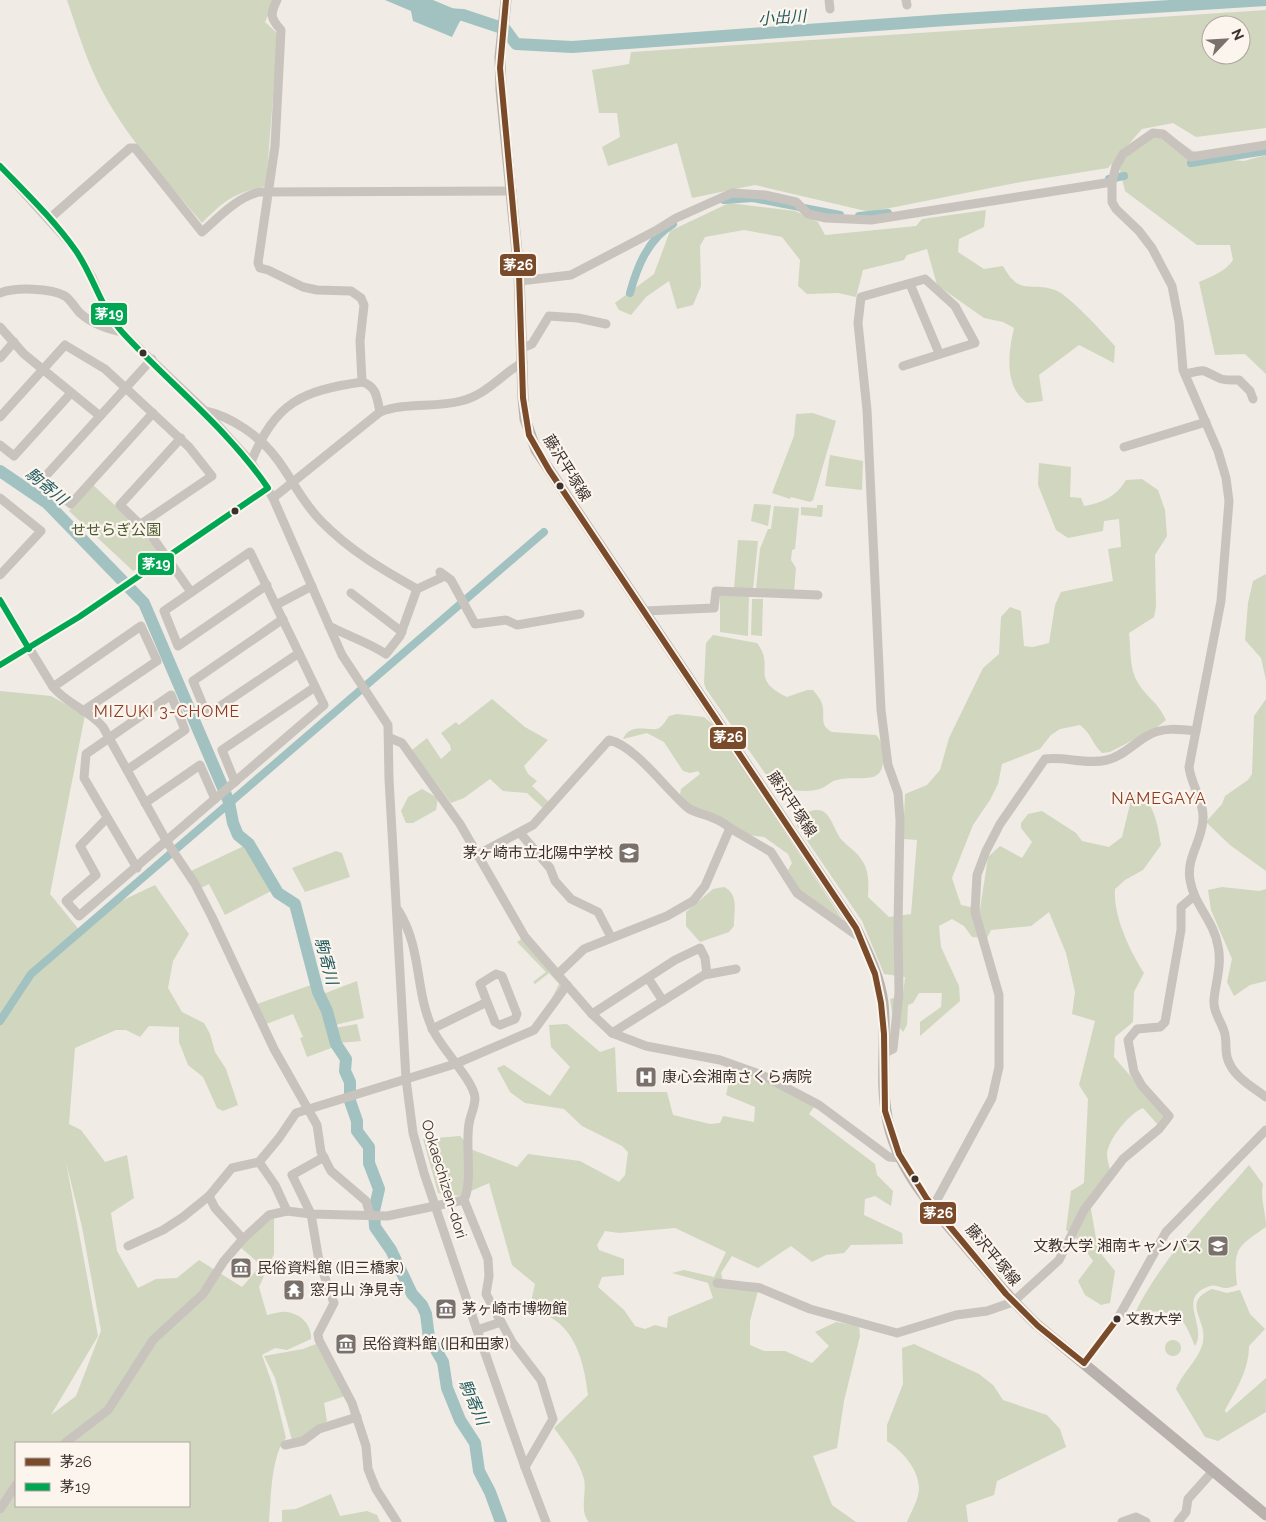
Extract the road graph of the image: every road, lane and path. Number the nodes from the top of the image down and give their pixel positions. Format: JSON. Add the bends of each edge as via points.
{"nodes":[{"id":1,"x":277,"y":0,"type":"edge"},
{"id":2,"x":506,"y":0,"type":"edge"},
{"id":3,"x":1266,"y":145,"type":"edge"},
{"id":4,"x":0,"y":166,"type":"edge"},
{"id":5,"x":1113,"y":179,"type":"junction"},
{"id":6,"x":269,"y":191,"type":"junction"},
{"id":7,"x":512,"y":191,"type":"junction"},
{"id":8,"x":49,"y":219,"type":"junction"},
{"id":9,"x":520,"y":281,"type":"junction"},
{"id":10,"x":910,"y":284,"type":"junction"},
{"id":11,"x":0,"y":293,"type":"edge"},
{"id":12,"x":606,"y":324,"type":"dead end"},
{"id":13,"x":0,"y":327,"type":"edge"},
{"id":14,"x":122,"y":332,"type":"junction"},
{"id":15,"x":14,"y":342,"type":"junction"},
{"id":16,"x":522,"y":348,"type":"junction"},
{"id":17,"x":939,"y":353,"type":"junction"},
{"id":18,"x":0,"y":358,"type":"edge"},
{"id":19,"x":152,"y":360,"type":"junction"},
{"id":20,"x":523,"y":362,"type":"junction"},
{"id":21,"x":903,"y":366,"type":"dead end"},
{"id":22,"x":43,"y":369,"type":"junction"},
{"id":23,"x":1185,"y":374,"type":"junction"},
{"id":24,"x":362,"y":382,"type":"junction"},
{"id":25,"x":126,"y":388,"type":"junction"},
{"id":26,"x":71,"y":393,"type":"junction"},
{"id":27,"x":1253,"y":399,"type":"dead end"},
{"id":28,"x":205,"y":411,"type":"junction"},
{"id":29,"x":380,"y":412,"type":"junction"},
{"id":30,"x":153,"y":413,"type":"junction"},
{"id":31,"x":100,"y":416,"type":"junction"},
{"id":32,"x":0,"y":417,"type":"edge"},
{"id":33,"x":1206,"y":422,"type":"junction"},
{"id":34,"x":180,"y":438,"type":"junction"},
{"id":35,"x":260,"y":441,"type":"junction"},
{"id":36,"x":0,"y":445,"type":"edge"},
{"id":37,"x":1124,"y":448,"type":"dead end"},
{"id":38,"x":251,"y":462,"type":"junction"},
{"id":39,"x":292,"y":482,"type":"junction"},
{"id":40,"x":268,"y":488,"type":"junction"},
{"id":41,"x":0,"y":498,"type":"edge"},
{"id":42,"x":273,"y":498,"type":"junction"},
{"id":43,"x":141,"y":524,"type":"junction"},
{"id":44,"x":167,"y":558,"type":"junction"},
{"id":45,"x":0,"y":576,"type":"edge"},
{"id":46,"x":267,"y":585,"type":"junction"},
{"id":47,"x":312,"y":586,"type":"junction"},
{"id":48,"x":418,"y":589,"type":"junction"},
{"id":49,"x":191,"y":592,"type":"junction"},
{"id":50,"x":351,"y":593,"type":"dead end"},
{"id":51,"x":818,"y":595,"type":"dead end"},
{"id":52,"x":0,"y":600,"type":"edge"},
{"id":53,"x":276,"y":605,"type":"junction"},
{"id":54,"x":644,"y":611,"type":"junction"},
{"id":55,"x":580,"y":614,"type":"dead end"},
{"id":56,"x":282,"y":619,"type":"junction"},
{"id":57,"x":329,"y":626,"type":"junction"},
{"id":58,"x":402,"y":632,"type":"junction"},
{"id":59,"x":29,"y":649,"type":"junction"},
{"id":60,"x":299,"y":653,"type":"junction"},
{"id":61,"x":0,"y":665,"type":"edge"},
{"id":62,"x":53,"y":687,"type":"junction"},
{"id":63,"x":315,"y":687,"type":"junction"},
{"id":64,"x":83,"y":711,"type":"junction"},
{"id":65,"x":1196,"y":730,"type":"junction"},
{"id":66,"x":110,"y":738,"type":"junction"},
{"id":67,"x":390,"y":738,"type":"junction"},
{"id":68,"x":127,"y":770,"type":"junction"},
{"id":69,"x":233,"y":784,"type":"junction"},
{"id":70,"x":217,"y":797,"type":"junction"},
{"id":71,"x":145,"y":803,"type":"junction"},
{"id":72,"x":107,"y":818,"type":"junction"},
{"id":73,"x":730,"y":828,"type":"junction"},
{"id":74,"x":521,"y":834,"type":"junction"},
{"id":75,"x":170,"y":848,"type":"junction"},
{"id":76,"x":477,"y":854,"type":"junction"},
{"id":77,"x":137,"y":868,"type":"junction"},
{"id":78,"x":1194,"y":896,"type":"junction"},
{"id":79,"x":396,"y":907,"type":"junction"},
{"id":80,"x":611,"y":937,"type":"junction"},
{"id":81,"x":862,"y":939,"type":"junction"},
{"id":82,"x":736,"y":969,"type":"dead end"},
{"id":83,"x":558,"y":974,"type":"junction"},
{"id":84,"x":707,"y":974,"type":"junction"},
{"id":85,"x":648,"y":978,"type":"junction"},
{"id":86,"x":566,"y":984,"type":"junction"},
{"id":87,"x":663,"y":1001,"type":"junction"},
{"id":88,"x":487,"y":1002,"type":"junction"},
{"id":89,"x":592,"y":1014,"type":"junction"},
{"id":90,"x":432,"y":1029,"type":"junction"},
{"id":91,"x":612,"y":1033,"type":"junction"},
{"id":92,"x":885,"y":1053,"type":"junction"},
{"id":93,"x":455,"y":1064,"type":"junction"},
{"id":94,"x":406,"y":1079,"type":"junction"},
{"id":95,"x":1266,"y":1097,"type":"edge"},
{"id":96,"x":307,"y":1108,"type":"junction"},
{"id":97,"x":1266,"y":1130,"type":"edge"},
{"id":98,"x":324,"y":1157,"type":"junction"},
{"id":99,"x":900,"y":1158,"type":"junction"},
{"id":100,"x":259,"y":1162,"type":"junction"},
{"id":101,"x":209,"y":1196,"type":"junction"},
{"id":102,"x":464,"y":1200,"type":"junction"},
{"id":103,"x":436,"y":1207,"type":"junction"},
{"id":104,"x":932,"y":1207,"type":"junction"},
{"id":105,"x":286,"y":1211,"type":"junction"},
{"id":106,"x":311,"y":1214,"type":"junction"},
{"id":107,"x":373,"y":1215,"type":"junction"},
{"id":108,"x":243,"y":1239,"type":"junction"},
{"id":109,"x":128,"y":1246,"type":"dead end"},
{"id":110,"x":717,"y":1283,"type":"dead end"},
{"id":111,"x":1013,"y":1302,"type":"junction"},
{"id":112,"x":501,"y":1322,"type":"junction"},
{"id":113,"x":478,"y":1330,"type":"junction"},
{"id":114,"x":1084,"y":1363,"type":"junction"},
{"id":115,"x":357,"y":1417,"type":"junction"},
{"id":116,"x":66,"y":1442,"type":"edge"},
{"id":117,"x":285,"y":1445,"type":"dead end"},
{"id":118,"x":524,"y":1467,"type":"junction"},
{"id":119,"x":1213,"y":1471,"type":"junction"},
{"id":120,"x":15,"y":1486,"type":"edge"},
{"id":121,"x":0,"y":1509,"type":"edge"},
{"id":122,"x":1266,"y":1515,"type":"edge"},
{"id":123,"x":397,"y":1522,"type":"edge"},
{"id":124,"x":546,"y":1522,"type":"edge"},
{"id":125,"x":1122,"y":1522,"type":"edge"},
{"id":126,"x":1146,"y":1522,"type":"edge"},
{"id":127,"x":1178,"y":1522,"type":"edge"}],
"edges":[{"from":1,"to":6,"type":"street","via":[[270,15],[280,30],[275,146]]},
{"from":2,"to":7,"type":"main road","name":"藤沢平塚線","via":[[500,56],[501,90]]},
{"from":3,"to":5,"type":"street","via":[[1191,157],[1163,134],[1153,133],[1123,154]]},
{"from":4,"to":8,"type":"street"},
{"from":5,"to":9,"type":"street","via":[[871,220],[826,218],[796,202],[765,195],[732,193],[676,218],[571,275]]},
{"from":5,"to":23,"type":"street","via":[[1110,195],[1116,209],[1152,248],[1172,286]]},
{"from":6,"to":7,"type":"street"},
{"from":6,"to":8,"type":"street","via":[[240,200],[202,232],[147,162],[135,148],[130,148]]},
{"from":6,"to":24,"type":"street","via":[[258,263],[260,268],[303,287],[352,291],[361,298],[364,304],[360,341]]},
{"from":7,"to":9,"type":"main road","name":"藤沢平塚線"},
{"from":8,"to":14,"type":"street","via":[[82,261],[105,309]]},
{"from":9,"to":16,"type":"main road","name":"藤沢平塚線"},
{"from":10,"to":17,"type":"street"},
{"from":10,"to":17,"type":"street","via":[[925,279],[949,300],[975,343]]},
{"from":10,"to":92,"type":"street","via":[[861,297],[858,323],[867,410],[881,710],[888,764],[898,793],[900,820],[899,1003],[893,1049]]},
{"from":11,"to":14,"type":"street","via":[[19,289],[56,293],[65,296],[91,321]]},
{"from":12,"to":16,"type":"street","via":[[549,316],[532,344]]},
{"from":13,"to":15,"type":"street"},
{"from":14,"to":19,"type":"street"},
{"from":15,"to":18,"type":"street"},
{"from":15,"to":22,"type":"street"},
{"from":16,"to":20,"type":"main road","name":"藤沢平塚線"},
{"from":17,"to":21,"type":"street"},
{"from":19,"to":25,"type":"street"},
{"from":19,"to":28,"type":"street"},
{"from":20,"to":29,"type":"street","via":[[493,386],[462,401]]},
{"from":20,"to":54,"type":"main road","name":"藤沢平塚線","via":[[525,419],[536,450]]},
{"from":22,"to":25,"type":"street","via":[[65,345],[105,369]]},
{"from":22,"to":26,"type":"street"},
{"from":22,"to":32,"type":"street"},
{"from":23,"to":27,"type":"street","via":[[1202,370],[1220,379],[1239,380]]},
{"from":23,"to":33,"type":"street"},
{"from":24,"to":29,"type":"street","via":[[376,392]]},
{"from":24,"to":35,"type":"street","via":[[328,387],[294,401],[280,413]]},
{"from":25,"to":30,"type":"street"},
{"from":25,"to":31,"type":"street"},
{"from":26,"to":31,"type":"street"},
{"from":26,"to":36,"type":"street","via":[[14,456]]},
{"from":28,"to":35,"type":"street","via":[[237,424]]},
{"from":28,"to":38,"type":"street"},
{"from":29,"to":39,"type":"street"},
{"from":30,"to":31,"type":"street","via":[[71,504],[42,480]]},
{"from":30,"to":34,"type":"street"},
{"from":33,"to":37,"type":"street"},
{"from":33,"to":65,"type":"street","via":[[1226,478],[1229,524],[1221,601]]},
{"from":34,"to":43,"type":"street","via":[[120,505]]},
{"from":34,"to":43,"type":"street","via":[[212,476]]},
{"from":35,"to":38,"type":"street"},
{"from":35,"to":39,"type":"street","via":[[276,456]]},
{"from":38,"to":40,"type":"street"},
{"from":39,"to":42,"type":"street"},
{"from":39,"to":48,"type":"street","via":[[332,532],[370,563]]},
{"from":40,"to":42,"type":"street"},
{"from":40,"to":44,"type":"street"},
{"from":41,"to":45,"type":"street","via":[[41,531]]},
{"from":42,"to":47,"type":"street"},
{"from":43,"to":44,"type":"street"},
{"from":44,"to":49,"type":"street"},
{"from":44,"to":59,"type":"street"},
{"from":46,"to":49,"type":"street","via":[[250,552]]},
{"from":46,"to":49,"type":"street","via":[[178,646],[164,611]]},
{"from":46,"to":53,"type":"street"},
{"from":47,"to":53,"type":"street"},
{"from":47,"to":57,"type":"street"},
{"from":48,"to":55,"type":"street","via":[[443,574],[451,580],[475,624],[506,620],[517,625]]},
{"from":48,"to":58,"type":"street"},
{"from":50,"to":58,"type":"street"},
{"from":51,"to":54,"type":"street","via":[[716,591],[714,608]]},
{"from":52,"to":59,"type":"street"},
{"from":53,"to":56,"type":"street"},
{"from":54,"to":81,"type":"main road","name":"藤沢平塚線"},
{"from":56,"to":60,"type":"street"},
{"from":56,"to":60,"type":"street","via":[[193,681],[207,715]]},
{"from":57,"to":58,"type":"street","via":[[386,654]]},
{"from":57,"to":67,"type":"street","via":[[342,655],[388,725]]},
{"from":59,"to":61,"type":"street"},
{"from":59,"to":62,"type":"street"},
{"from":60,"to":63,"type":"street"},
{"from":62,"to":64,"type":"street"},
{"from":62,"to":64,"type":"street","via":[[141,626],[157,661]]},
{"from":63,"to":69,"type":"street","via":[[324,705]]},
{"from":63,"to":69,"type":"street","via":[[222,750]]},
{"from":64,"to":66,"type":"street","via":[[98,720]]},
{"from":65,"to":78,"type":"street","via":[[1190,773],[1203,816],[1202,830],[1189,868]]},
{"from":65,"to":104,"type":"street","via":[[1156,732],[1106,760],[1045,759],[1015,801],[986,851],[977,875],[975,912],[1000,995],[999,1067],[992,1098]]},
{"from":66,"to":68,"type":"street"},
{"from":66,"to":68,"type":"street","via":[[171,695],[185,730]]},
{"from":66,"to":72,"type":"street","via":[[86,754],[84,778]]},
{"from":67,"to":76,"type":"street","via":[[402,743],[450,808]]},
{"from":67,"to":79,"type":"street","name":"Ookaechizen-dori"},
{"from":68,"to":71,"type":"street"},
{"from":69,"to":70,"type":"street"},
{"from":70,"to":71,"type":"street","via":[[200,765]]},
{"from":70,"to":75,"type":"street"},
{"from":71,"to":75,"type":"street"},
{"from":72,"to":77,"type":"street"},
{"from":72,"to":77,"type":"street","via":[[80,846],[96,875],[66,901],[79,916]]},
{"from":73,"to":74,"type":"street","via":[[715,818],[691,810],[622,745],[608,740],[544,816]]},
{"from":73,"to":80,"type":"street","via":[[705,886],[693,901],[667,916]]},
{"from":73,"to":81,"type":"street","via":[[771,852],[797,893]]},
{"from":74,"to":76,"type":"street"},
{"from":74,"to":80,"type":"street","via":[[550,868],[555,881],[570,899],[598,912]]},
{"from":75,"to":77,"type":"street"},
{"from":75,"to":96,"type":"street","via":[[199,892],[274,1050]]},
{"from":76,"to":83,"type":"street","via":[[525,937]]},
{"from":78,"to":95,"type":"street","via":[[1209,919],[1219,946],[1214,1007],[1224,1030],[1227,1056],[1241,1079]]},
{"from":78,"to":111,"type":"street","via":[[1181,907],[1181,930],[1165,1022],[1160,1027],[1137,1029],[1128,1040],[1134,1072],[1169,1116],[1159,1129],[1123,1159],[1077,1221],[1059,1260]]},
{"from":79,"to":90,"type":"street","via":[[413,939]]},
{"from":79,"to":94,"type":"street","name":"Ookaechizen-dori"},
{"from":80,"to":83,"type":"street","via":[[584,950]]},
{"from":81,"to":92,"type":"main road","name":"藤沢平塚線","via":[[882,1002]]},
{"from":82,"to":84,"type":"street"},
{"from":83,"to":86,"type":"street"},
{"from":84,"to":85,"type":"street","via":[[700,948]]},
{"from":84,"to":87,"type":"street"},
{"from":85,"to":87,"type":"street"},
{"from":85,"to":89,"type":"street"},
{"from":86,"to":89,"type":"street"},
{"from":86,"to":93,"type":"street","via":[[534,1030]]},
{"from":87,"to":91,"type":"street"},
{"from":88,"to":88,"type":"street","via":[[495,1022],[500,1025],[515,1019],[517,1014],[502,976],[496,974],[480,984]]},
{"from":88,"to":90,"type":"street"},
{"from":89,"to":91,"type":"street"},
{"from":90,"to":93,"type":"street"},
{"from":91,"to":99,"type":"street","via":[[646,1046],[720,1060],[762,1075],[819,1105],[889,1157]]},
{"from":92,"to":99,"type":"main road","name":"藤沢平塚線","via":[[887,1119]]},
{"from":93,"to":94,"type":"street"},
{"from":93,"to":102,"type":"street","via":[[475,1099],[468,1132],[469,1189]]},
{"from":94,"to":96,"type":"street"},
{"from":94,"to":103,"type":"street","name":"Ookaechizen-dori","via":[[413,1133]]},
{"from":96,"to":98,"type":"street","via":[[317,1125]]},
{"from":96,"to":100,"type":"street","via":[[296,1113]]},
{"from":97,"to":114,"type":"street","via":[[1166,1232],[1118,1318]]},
{"from":98,"to":106,"type":"street","via":[[292,1175]]},
{"from":98,"to":107,"type":"street","via":[[331,1171],[366,1201]]},
{"from":99,"to":104,"type":"main road","name":"藤沢平塚線"},
{"from":100,"to":101,"type":"street","via":[[232,1168]]},
{"from":100,"to":105,"type":"street"},
{"from":101,"to":108,"type":"street","via":[[215,1208]]},
{"from":101,"to":109,"type":"street","via":[[163,1230]]},
{"from":102,"to":103,"type":"street"},
{"from":102,"to":112,"type":"street","via":[[488,1259],[486,1294]]},
{"from":103,"to":107,"type":"street","via":[[401,1214]]},
{"from":103,"to":113,"type":"street","name":"Ookaechizen-dori"},
{"from":104,"to":111,"type":"main road","name":"藤沢平塚線"},
{"from":105,"to":106,"type":"street"},
{"from":105,"to":108,"type":"street","via":[[269,1215]]},
{"from":106,"to":107,"type":"street"},
{"from":106,"to":115,"type":"street","via":[[318,1261],[334,1303],[318,1334],[319,1340]]},
{"from":108,"to":116,"type":"street","via":[[203,1294],[153,1340],[108,1410]]},
{"from":110,"to":111,"type":"street","via":[[760,1288],[810,1309],[897,1333]]},
{"from":111,"to":114,"type":"main road","name":"藤沢平塚線"},
{"from":112,"to":113,"type":"street"},
{"from":112,"to":118,"type":"street","via":[[541,1380],[553,1419]]},
{"from":113,"to":118,"type":"street","name":"Ookaechizen-dori"},
{"from":114,"to":119,"type":"main road","name":"藤沢平塚線"},
{"from":115,"to":117,"type":"street","via":[[319,1429],[303,1441]]},
{"from":115,"to":123,"type":"street","via":[[366,1446],[368,1469],[376,1489]]},
{"from":118,"to":124,"type":"street","name":"Ookaechizen-dori"},
{"from":119,"to":122,"type":"main road","name":"藤沢平塚線"},
{"from":119,"to":127,"type":"street","via":[[1188,1499],[1186,1512]]},
{"from":120,"to":121,"type":"street"},
{"from":125,"to":126,"type":"street","via":[[1136,1517]]}]}
